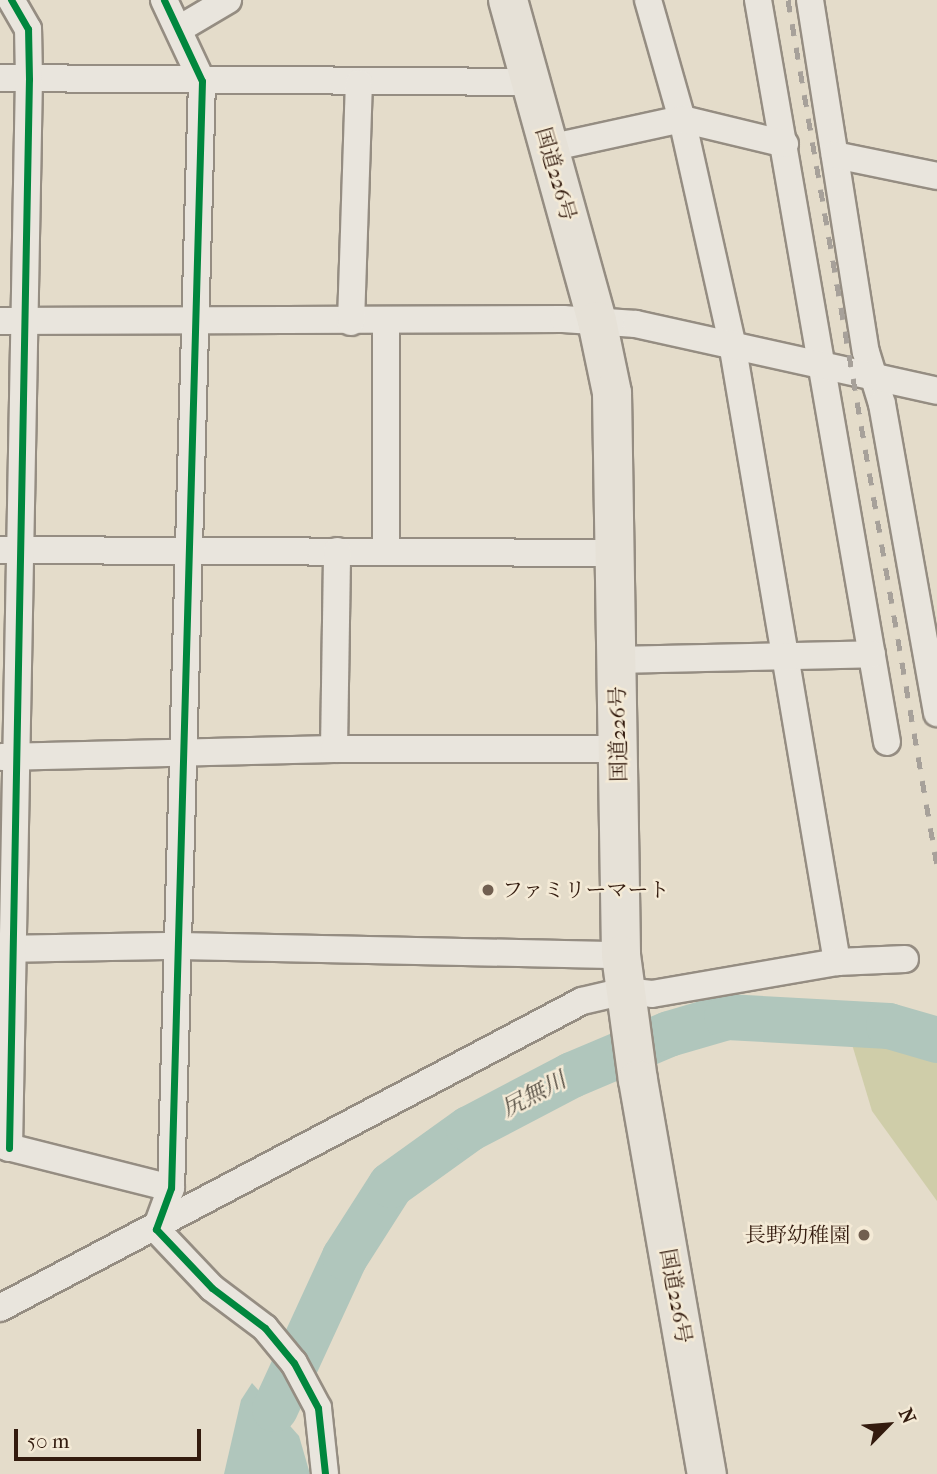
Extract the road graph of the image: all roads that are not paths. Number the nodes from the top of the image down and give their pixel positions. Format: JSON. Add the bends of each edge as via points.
{"nodes":[{"id":1,"x":11,"y":0,"type":"edge"},
{"id":2,"x":164,"y":0,"type":"edge"},
{"id":3,"x":228,"y":0,"type":"edge"},
{"id":4,"x":508,"y":0,"type":"edge"},
{"id":5,"x":648,"y":0,"type":"edge"},
{"id":6,"x":758,"y":0,"type":"edge"},
{"id":7,"x":810,"y":0,"type":"edge"},
{"id":8,"x":179,"y":29,"type":"junction"},
{"id":9,"x":0,"y":78,"type":"edge"},
{"id":10,"x":29,"y":79,"type":"junction"},
{"id":11,"x":202,"y":81,"type":"junction"},
{"id":12,"x":531,"y":82,"type":"junction"},
{"id":13,"x":359,"y":83,"type":"junction"},
{"id":14,"x":682,"y":119,"type":"junction"},
{"id":15,"x":785,"y":144,"type":"junction"},
{"id":16,"x":549,"y":148,"type":"junction"},
{"id":17,"x":835,"y":156,"type":"junction"},
{"id":18,"x":937,"y":176,"type":"edge"},
{"id":19,"x":12,"y":321,"type":"edge"},
{"id":20,"x":193,"y":321,"type":"junction"},
{"id":21,"x":597,"y":321,"type":"junction"},
{"id":22,"x":351,"y":322,"type":"junction"},
{"id":23,"x":386,"y":322,"type":"junction"},
{"id":24,"x":733,"y":343,"type":"junction"},
{"id":25,"x":821,"y":366,"type":"junction"},
{"id":26,"x":874,"y":379,"type":"junction"},
{"id":27,"x":937,"y":391,"type":"edge"},
{"id":28,"x":187,"y":549,"type":"junction"},
{"id":29,"x":11,"y":551,"type":"edge"},
{"id":30,"x":337,"y":551,"type":"junction"},
{"id":31,"x":386,"y":552,"type":"junction"},
{"id":32,"x":615,"y":553,"type":"junction"},
{"id":33,"x":10,"y":646,"type":"edge"},
{"id":34,"x":872,"y":654,"type":"junction"},
{"id":35,"x":786,"y":659,"type":"junction"},
{"id":36,"x":617,"y":660,"type":"junction"},
{"id":37,"x":933,"y":665,"type":"edge"},
{"id":38,"x":937,"y":713,"type":"edge"},
{"id":39,"x":887,"y":742,"type":"dead end"},
{"id":40,"x":334,"y":749,"type":"junction"},
{"id":41,"x":618,"y":749,"type":"junction"},
{"id":42,"x":183,"y":751,"type":"junction"},
{"id":43,"x":9,"y":757,"type":"edge"},
{"id":44,"x":180,"y":946,"type":"junction"},
{"id":45,"x":7,"y":949,"type":"edge"},
{"id":46,"x":905,"y":959,"type":"dead end"},
{"id":47,"x":837,"y":962,"type":"junction"},
{"id":48,"x":625,"y":988,"type":"junction"},
{"id":49,"x":4,"y":1146,"type":"edge"},
{"id":50,"x":171,"y":1188,"type":"junction"},
{"id":51,"x":156,"y":1229,"type":"junction"},
{"id":52,"x":0,"y":1308,"type":"edge"},
{"id":53,"x":325,"y":1474,"type":"edge"},
{"id":54,"x":707,"y":1474,"type":"edge"}],
"edges":[{"from":1,"to":10,"type":"street","via":[[28,29]]},
{"from":2,"to":8,"type":"street"},
{"from":3,"to":8,"type":"street"},
{"from":4,"to":12,"type":"highway","name":"国道226号"},
{"from":5,"to":14,"type":"street"},
{"from":6,"to":15,"type":"street"},
{"from":7,"to":17,"type":"street"},
{"from":8,"to":11,"type":"street"},
{"from":9,"to":10,"type":"street"},
{"from":10,"to":11,"type":"street"},
{"from":10,"to":19,"type":"street"},
{"from":11,"to":13,"type":"street"},
{"from":11,"to":20,"type":"street"},
{"from":12,"to":13,"type":"street"},
{"from":12,"to":16,"type":"highway","name":"国道226号"},
{"from":13,"to":22,"type":"street"},
{"from":14,"to":15,"type":"street"},
{"from":14,"to":16,"type":"street"},
{"from":14,"to":24,"type":"street"},
{"from":15,"to":25,"type":"street"},
{"from":16,"to":21,"type":"highway","name":"国道226号"},
{"from":17,"to":18,"type":"street"},
{"from":17,"to":26,"type":"street"},
{"from":19,"to":20,"type":"street"},
{"from":19,"to":29,"type":"street"},
{"from":20,"to":22,"type":"street"},
{"from":20,"to":28,"type":"street"},
{"from":21,"to":23,"type":"street"},
{"from":21,"to":24,"type":"street"},
{"from":21,"to":32,"type":"highway","name":"国道226号","via":[[612,393]]},
{"from":22,"to":23,"type":"street"},
{"from":23,"to":31,"type":"street"},
{"from":24,"to":25,"type":"street"},
{"from":24,"to":35,"type":"street"},
{"from":25,"to":26,"type":"street"},
{"from":25,"to":34,"type":"street"},
{"from":26,"to":27,"type":"street"},
{"from":26,"to":37,"type":"street"},
{"from":28,"to":29,"type":"street"},
{"from":28,"to":30,"type":"street"},
{"from":28,"to":42,"type":"street"},
{"from":29,"to":33,"type":"street"},
{"from":30,"to":31,"type":"street"},
{"from":30,"to":40,"type":"street"},
{"from":31,"to":32,"type":"street"},
{"from":32,"to":36,"type":"highway","name":"国道226号"},
{"from":33,"to":43,"type":"street"},
{"from":34,"to":35,"type":"street"},
{"from":34,"to":39,"type":"street"},
{"from":35,"to":36,"type":"street"},
{"from":35,"to":47,"type":"street"},
{"from":36,"to":41,"type":"highway","name":"国道226号"},
{"from":37,"to":38,"type":"street"},
{"from":40,"to":41,"type":"street"},
{"from":40,"to":42,"type":"street"},
{"from":41,"to":48,"type":"highway","name":"国道226号"},
{"from":42,"to":43,"type":"street"},
{"from":42,"to":44,"type":"street"},
{"from":43,"to":45,"type":"street"},
{"from":44,"to":45,"type":"street"},
{"from":44,"to":48,"type":"street"},
{"from":44,"to":50,"type":"street"},
{"from":45,"to":49,"type":"street"},
{"from":46,"to":47,"type":"street"},
{"from":47,"to":48,"type":"street","via":[[652,994]]},
{"from":48,"to":51,"type":"street","via":[[582,1000]]},
{"from":48,"to":54,"type":"highway","name":"国道226号"},
{"from":49,"to":50,"type":"street"},
{"from":50,"to":51,"type":"street"},
{"from":51,"to":52,"type":"street"},
{"from":51,"to":53,"type":"street","via":[[212,1288],[265,1328],[293,1363],[318,1408]]}]}
